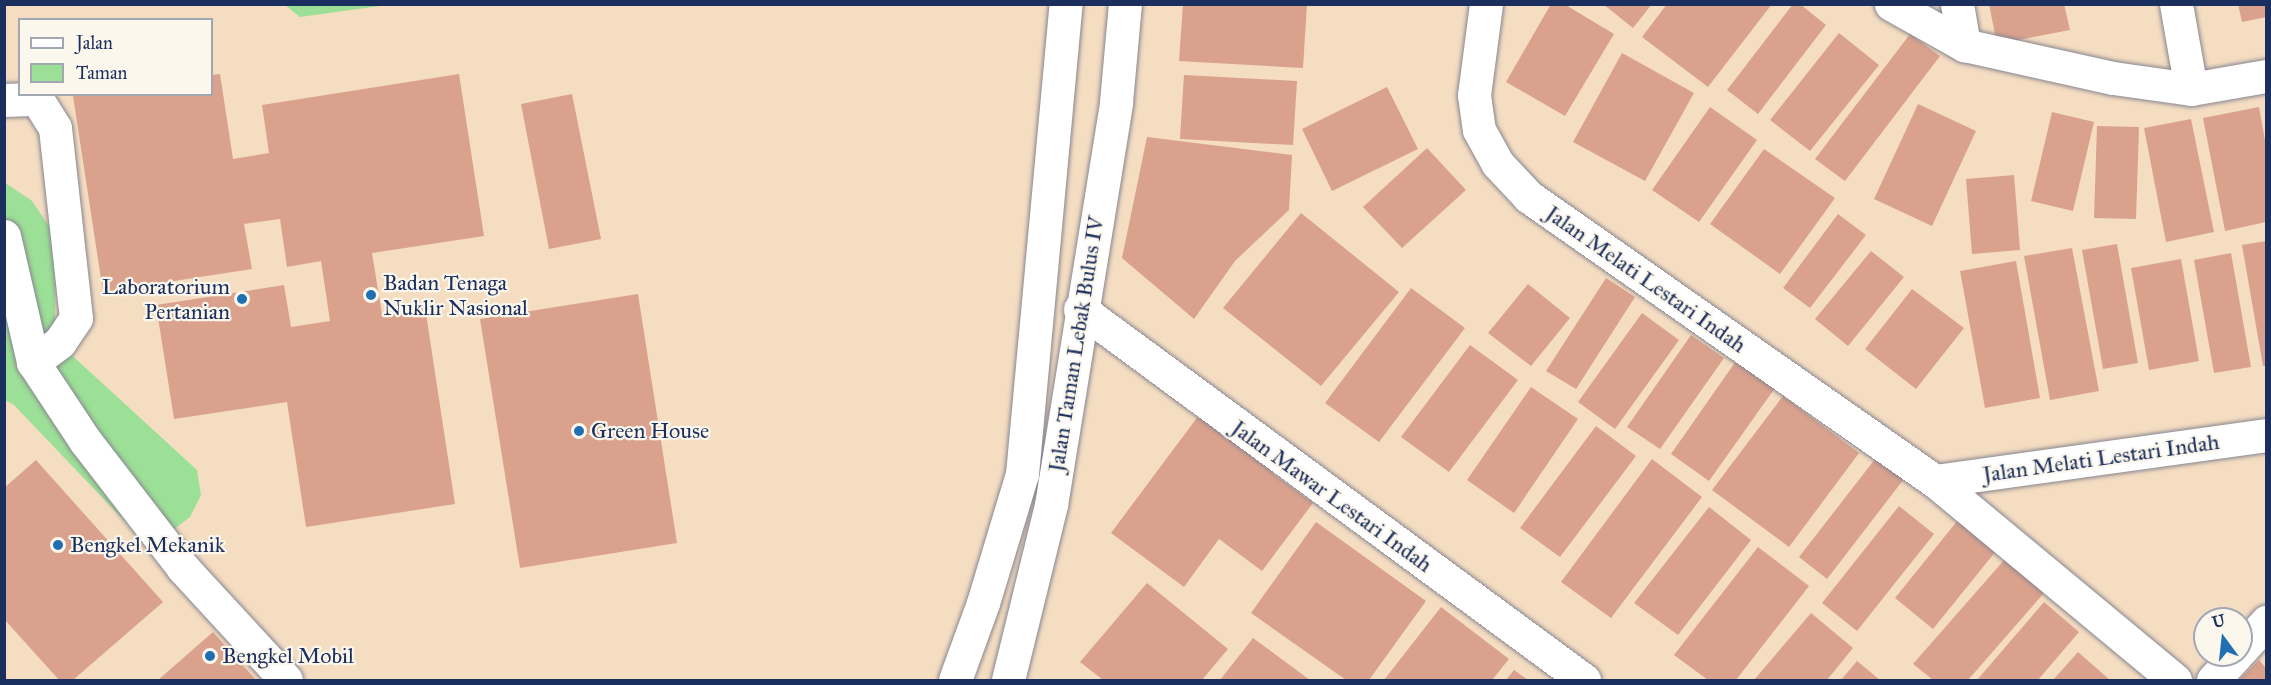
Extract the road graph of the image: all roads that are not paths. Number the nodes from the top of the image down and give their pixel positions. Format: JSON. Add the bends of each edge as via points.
{"nodes":[{"id":1,"x":1066,"y":4,"type":"edge"},
{"id":2,"x":1125,"y":4,"type":"edge"},
{"id":3,"x":1486,"y":4,"type":"edge"},
{"id":4,"x":1890,"y":4,"type":"edge"},
{"id":5,"x":1957,"y":4,"type":"edge"},
{"id":6,"x":2176,"y":4,"type":"edge"},
{"id":7,"x":1964,"y":45,"type":"junction"},
{"id":8,"x":2266,"y":76,"type":"edge"},
{"id":9,"x":2191,"y":89,"type":"junction"},
{"id":10,"x":4,"y":100,"type":"edge"},
{"id":11,"x":4,"y":236,"type":"edge"},
{"id":12,"x":1080,"y":309,"type":"junction"},
{"id":13,"x":33,"y":362,"type":"junction"},
{"id":14,"x":2266,"y":435,"type":"edge"},
{"id":15,"x":1935,"y":481,"type":"junction"},
{"id":16,"x":2266,"y":622,"type":"edge"},
{"id":17,"x":2253,"y":637,"type":"edge"},
{"id":18,"x":2225,"y":667,"type":"edge"},
{"id":19,"x":286,"y":681,"type":"edge"},
{"id":20,"x":955,"y":681,"type":"edge"},
{"id":21,"x":1008,"y":681,"type":"edge"},
{"id":22,"x":1584,"y":681,"type":"edge"},
{"id":23,"x":2175,"y":681,"type":"edge"},
{"id":24,"x":2213,"y":681,"type":"edge"}],
"edges":[{"from":1,"to":20,"type":"street","via":[[1022,474]]},
{"from":2,"to":12,"type":"street","name":"Jalan Taman Lebak Bulus IV","via":[[1116,102]]},
{"from":3,"to":15,"type":"street","name":"Jalan Melati Lestari Indah","via":[[1474,95],[1479,130],[1497,163],[1529,197]]},
{"from":4,"to":7,"type":"street"},
{"from":5,"to":7,"type":"street"},
{"from":6,"to":9,"type":"street"},
{"from":7,"to":9,"type":"street","via":[[2113,78]]},
{"from":8,"to":9,"type":"street"},
{"from":10,"to":13,"type":"street","via":[[37,99],[55,128],[76,318],[71,330]]},
{"from":11,"to":13,"type":"street"},
{"from":12,"to":21,"type":"street","name":"Jalan Taman Lebak Bulus IV","via":[[1051,505]]},
{"from":12,"to":22,"type":"street","name":"Jalan Mawar Lestari Indah"},
{"from":13,"to":19,"type":"street","via":[[86,442],[183,568]]},
{"from":14,"to":15,"type":"street","name":"Jalan Melati Lestari Indah"},
{"from":15,"to":23,"type":"street","name":"Jalan Melati Lestari Indah"},
{"from":16,"to":17,"type":"street"},
{"from":18,"to":24,"type":"street"}]}
